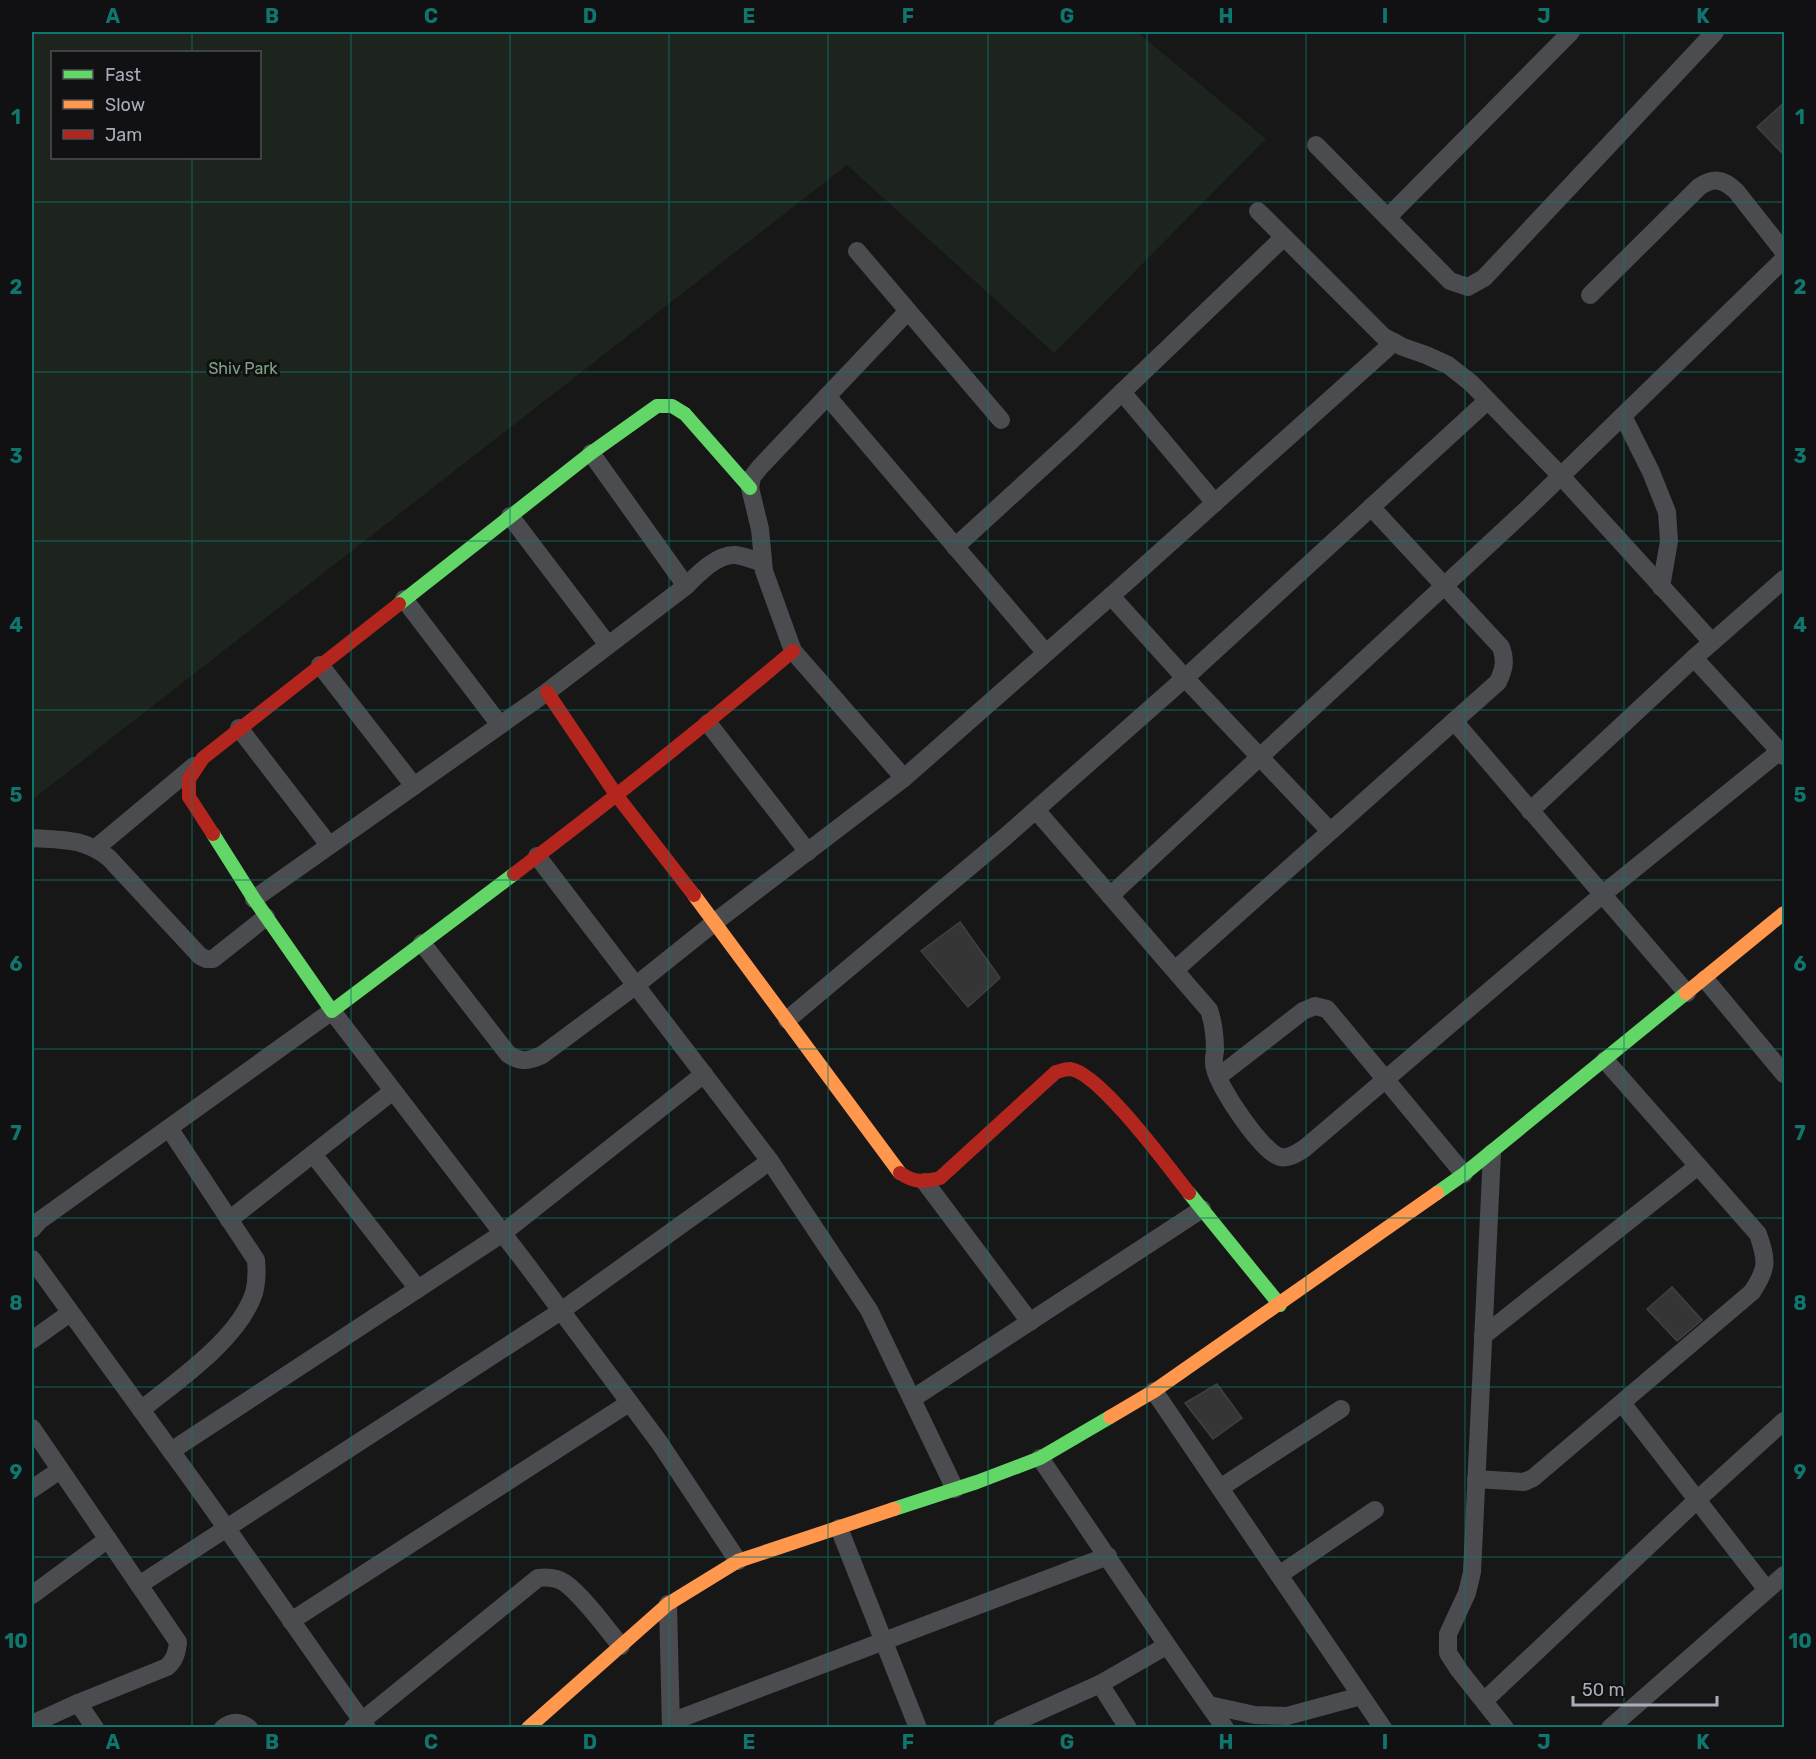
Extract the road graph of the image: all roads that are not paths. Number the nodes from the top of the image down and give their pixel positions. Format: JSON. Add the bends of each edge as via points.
{"nodes":[{"id":1,"x":1571,"y":32,"type":"edge"},
{"id":2,"x":1715,"y":32,"type":"edge"},
{"id":3,"x":1316,"y":144,"type":"dead end"},
{"id":4,"x":1258,"y":211,"type":"dead end"},
{"id":5,"x":1388,"y":218,"type":"junction"},
{"id":6,"x":1284,"y":237,"type":"junction"},
{"id":7,"x":857,"y":250,"type":"dead end"},
{"id":8,"x":1785,"y":252,"type":"edge"},
{"id":9,"x":1785,"y":259,"type":"edge"},
{"id":10,"x":1590,"y":295,"type":"dead end"},
{"id":11,"x":908,"y":311,"type":"junction"},
{"id":12,"x":1394,"y":342,"type":"junction"},
{"id":13,"x":1122,"y":392,"type":"junction"},
{"id":14,"x":827,"y":396,"type":"junction"},
{"id":15,"x":1487,"y":400,"type":"junction"},
{"id":16,"x":1623,"y":416,"type":"junction"},
{"id":17,"x":1001,"y":420,"type":"dead end"},
{"id":18,"x":591,"y":453,"type":"junction"},
{"id":19,"x":1561,"y":476,"type":"junction"},
{"id":20,"x":750,"y":488,"type":"junction"},
{"id":21,"x":1215,"y":503,"type":"junction"},
{"id":22,"x":1371,"y":507,"type":"junction"},
{"id":23,"x":510,"y":516,"type":"junction"},
{"id":24,"x":955,"y":547,"type":"junction"},
{"id":25,"x":763,"y":562,"type":"junction"},
{"id":26,"x":1785,"y":579,"type":"edge"},
{"id":27,"x":686,"y":586,"type":"junction"},
{"id":28,"x":1443,"y":586,"type":"junction"},
{"id":29,"x":1661,"y":587,"type":"junction"},
{"id":30,"x":1112,"y":596,"type":"junction"},
{"id":31,"x":404,"y":599,"type":"junction"},
{"id":32,"x":1712,"y":642,"type":"junction"},
{"id":33,"x":608,"y":645,"type":"junction"},
{"id":34,"x":793,"y":651,"type":"junction"},
{"id":35,"x":1046,"y":653,"type":"junction"},
{"id":36,"x":1694,"y":658,"type":"junction"},
{"id":37,"x":320,"y":665,"type":"junction"},
{"id":38,"x":1185,"y":678,"type":"junction"},
{"id":39,"x":547,"y":692,"type":"junction"},
{"id":40,"x":1454,"y":722,"type":"junction"},
{"id":41,"x":708,"y":723,"type":"junction"},
{"id":42,"x":500,"y":725,"type":"junction"},
{"id":43,"x":239,"y":728,"type":"junction"},
{"id":44,"x":1782,"y":754,"type":"edge"},
{"id":45,"x":1259,"y":756,"type":"junction"},
{"id":46,"x":202,"y":758,"type":"junction"},
{"id":47,"x":904,"y":778,"type":"junction"},
{"id":48,"x":414,"y":786,"type":"junction"},
{"id":49,"x":616,"y":796,"type":"junction"},
{"id":50,"x":1036,"y":810,"type":"junction"},
{"id":51,"x":1530,"y":811,"type":"junction"},
{"id":52,"x":1330,"y":831,"type":"junction"},
{"id":53,"x":32,"y":838,"type":"edge"},
{"id":54,"x":329,"y":845,"type":"junction"},
{"id":55,"x":96,"y":848,"type":"junction"},
{"id":56,"x":808,"y":852,"type":"junction"},
{"id":57,"x":537,"y":856,"type":"junction"},
{"id":58,"x":1603,"y":894,"type":"junction"},
{"id":59,"x":1110,"y":896,"type":"junction"},
{"id":60,"x":254,"y":899,"type":"junction"},
{"id":61,"x":1785,"y":913,"type":"edge"},
{"id":62,"x":266,"y":917,"type":"junction"},
{"id":63,"x":715,"y":922,"type":"junction"},
{"id":64,"x":422,"y":943,"type":"junction"},
{"id":65,"x":1175,"y":970,"type":"junction"},
{"id":66,"x":1705,"y":978,"type":"junction"},
{"id":67,"x":635,"y":986,"type":"junction"},
{"id":68,"x":1687,"y":993,"type":"junction"},
{"id":69,"x":332,"y":1011,"type":"junction"},
{"id":70,"x":787,"y":1020,"type":"junction"},
{"id":71,"x":1605,"y":1060,"type":"junction"},
{"id":72,"x":704,"y":1074,"type":"junction"},
{"id":73,"x":1785,"y":1074,"type":"edge"},
{"id":74,"x":1218,"y":1077,"type":"junction"},
{"id":75,"x":1386,"y":1081,"type":"junction"},
{"id":76,"x":393,"y":1091,"type":"junction"},
{"id":77,"x":169,"y":1128,"type":"junction"},
{"id":78,"x":1492,"y":1153,"type":"junction"},
{"id":79,"x":313,"y":1154,"type":"junction"},
{"id":80,"x":770,"y":1161,"type":"junction"},
{"id":81,"x":1698,"y":1166,"type":"junction"},
{"id":82,"x":1464,"y":1174,"type":"junction"},
{"id":83,"x":925,"y":1182,"type":"junction"},
{"id":84,"x":1202,"y":1209,"type":"junction"},
{"id":85,"x":229,"y":1220,"type":"junction"},
{"id":86,"x":34,"y":1224,"type":"edge"},
{"id":87,"x":502,"y":1233,"type":"junction"},
{"id":88,"x":32,"y":1259,"type":"edge"},
{"id":89,"x":418,"y":1289,"type":"junction"},
{"id":90,"x":1280,"y":1305,"type":"junction"},
{"id":91,"x":561,"y":1311,"type":"junction"},
{"id":92,"x":70,"y":1313,"type":"junction"},
{"id":93,"x":1030,"y":1322,"type":"junction"},
{"id":94,"x":1483,"y":1336,"type":"junction"},
{"id":95,"x":32,"y":1340,"type":"edge"},
{"id":96,"x":1154,"y":1391,"type":"junction"},
{"id":97,"x":912,"y":1400,"type":"junction"},
{"id":98,"x":629,"y":1403,"type":"junction"},
{"id":99,"x":1622,"y":1403,"type":"junction"},
{"id":100,"x":1341,"y":1408,"type":"dead end"},
{"id":101,"x":141,"y":1410,"type":"junction"},
{"id":102,"x":1785,"y":1421,"type":"edge"},
{"id":103,"x":32,"y":1428,"type":"edge"},
{"id":104,"x":171,"y":1451,"type":"junction"},
{"id":105,"x":1040,"y":1458,"type":"junction"},
{"id":106,"x":60,"y":1470,"type":"junction"},
{"id":107,"x":1476,"y":1479,"type":"junction"},
{"id":108,"x":1220,"y":1488,"type":"junction"},
{"id":109,"x":32,"y":1489,"type":"edge"},
{"id":110,"x":955,"y":1489,"type":"junction"},
{"id":111,"x":1697,"y":1500,"type":"junction"},
{"id":112,"x":1375,"y":1510,"type":"dead end"},
{"id":113,"x":839,"y":1528,"type":"junction"},
{"id":114,"x":228,"y":1529,"type":"junction"},
{"id":115,"x":108,"y":1539,"type":"junction"},
{"id":116,"x":1108,"y":1556,"type":"junction"},
{"id":117,"x":738,"y":1561,"type":"junction"},
{"id":118,"x":1279,"y":1575,"type":"junction"},
{"id":119,"x":139,"y":1585,"type":"junction"},
{"id":120,"x":1778,"y":1586,"type":"edge"},
{"id":121,"x":32,"y":1595,"type":"edge"},
{"id":122,"x":668,"y":1604,"type":"junction"},
{"id":123,"x":291,"y":1621,"type":"junction"},
{"id":124,"x":883,"y":1642,"type":"junction"},
{"id":125,"x":621,"y":1646,"type":"junction"},
{"id":126,"x":1166,"y":1646,"type":"junction"},
{"id":127,"x":1100,"y":1684,"type":"junction"},
{"id":128,"x":1361,"y":1696,"type":"junction"},
{"id":129,"x":1484,"y":1701,"type":"junction"},
{"id":130,"x":78,"y":1703,"type":"junction"},
{"id":131,"x":1209,"y":1705,"type":"junction"},
{"id":132,"x":32,"y":1724,"type":"edge"},
{"id":133,"x":361,"y":1725,"type":"edge"},
{"id":134,"x":671,"y":1725,"type":"edge"},
{"id":135,"x":532,"y":1726,"type":"edge"},
{"id":136,"x":95,"y":1728,"type":"edge"},
{"id":137,"x":224,"y":1728,"type":"edge"},
{"id":138,"x":249,"y":1728,"type":"edge"},
{"id":139,"x":918,"y":1728,"type":"edge"},
{"id":140,"x":1002,"y":1728,"type":"edge"},
{"id":141,"x":1128,"y":1728,"type":"edge"},
{"id":142,"x":1225,"y":1728,"type":"edge"},
{"id":143,"x":1383,"y":1728,"type":"edge"},
{"id":144,"x":1505,"y":1728,"type":"edge"},
{"id":145,"x":1610,"y":1728,"type":"edge"}],
"edges":[{"from":1,"to":5,"type":"street"},
{"from":2,"to":5,"type":"street","via":[[1484,278],[1468,287],[1450,281]]},
{"from":3,"to":5,"type":"street"},
{"from":4,"to":6,"type":"street"},
{"from":6,"to":12,"type":"street","via":[[1384,337]]},
{"from":6,"to":13,"type":"street"},
{"from":7,"to":11,"type":"street"},
{"from":8,"to":10,"type":"street","via":[[1736,190],[1718,180],[1707,182]]},
{"from":9,"to":16,"type":"street"},
{"from":11,"to":14,"type":"street"},
{"from":11,"to":17,"type":"street"},
{"from":12,"to":15,"type":"street","via":[[1448,365]]},
{"from":12,"to":21,"type":"street"},
{"from":13,"to":21,"type":"street"},
{"from":13,"to":24,"type":"street"},
{"from":14,"to":20,"type":"street","via":[[760,467]]},
{"from":14,"to":24,"type":"street"},
{"from":15,"to":19,"type":"street"},
{"from":15,"to":22,"type":"street"},
{"from":16,"to":19,"type":"street"},
{"from":16,"to":29,"type":"street","via":[[1668,512],[1669,541]]},
{"from":18,"to":20,"type":"street","via":[[657,406],[672,406],[685,414]]},
{"from":18,"to":23,"type":"street"},
{"from":18,"to":27,"type":"street"},
{"from":19,"to":28,"type":"street"},
{"from":19,"to":29,"type":"street"},
{"from":20,"to":25,"type":"street"},
{"from":21,"to":30,"type":"street"},
{"from":22,"to":28,"type":"street"},
{"from":22,"to":38,"type":"street"},
{"from":23,"to":31,"type":"street"},
{"from":23,"to":33,"type":"street"},
{"from":24,"to":35,"type":"street"},
{"from":25,"to":27,"type":"street","via":[[733,555],[722,558]]},
{"from":25,"to":34,"type":"street"},
{"from":26,"to":32,"type":"street"},
{"from":27,"to":33,"type":"street"},
{"from":28,"to":40,"type":"street","via":[[1501,647],[1505,658],[1498,682]]},
{"from":28,"to":45,"type":"street"},
{"from":29,"to":32,"type":"street"},
{"from":30,"to":35,"type":"street"},
{"from":30,"to":38,"type":"street"},
{"from":31,"to":37,"type":"street"},
{"from":31,"to":42,"type":"street"},
{"from":32,"to":36,"type":"street"},
{"from":33,"to":39,"type":"street"},
{"from":34,"to":41,"type":"street"},
{"from":34,"to":47,"type":"street"},
{"from":35,"to":47,"type":"street"},
{"from":36,"to":44,"type":"street"},
{"from":36,"to":51,"type":"street"},
{"from":37,"to":43,"type":"street"},
{"from":37,"to":48,"type":"street"},
{"from":38,"to":45,"type":"street"},
{"from":38,"to":50,"type":"street"},
{"from":39,"to":42,"type":"street"},
{"from":39,"to":49,"type":"street"},
{"from":40,"to":51,"type":"street"},
{"from":40,"to":52,"type":"street"},
{"from":41,"to":49,"type":"street"},
{"from":41,"to":56,"type":"street"},
{"from":42,"to":48,"type":"street"},
{"from":43,"to":46,"type":"street"},
{"from":43,"to":54,"type":"street"},
{"from":44,"to":58,"type":"street"},
{"from":45,"to":52,"type":"street"},
{"from":45,"to":59,"type":"street"},
{"from":46,"to":55,"type":"street"},
{"from":46,"to":60,"type":"street","via":[[189,778],[189,796]]},
{"from":47,"to":56,"type":"street"},
{"from":48,"to":54,"type":"street"},
{"from":49,"to":57,"type":"street"},
{"from":49,"to":63,"type":"street"},
{"from":50,"to":59,"type":"street"},
{"from":50,"to":70,"type":"street"},
{"from":51,"to":58,"type":"street"},
{"from":52,"to":65,"type":"street"},
{"from":53,"to":55,"type":"street","via":[[72,841]]},
{"from":54,"to":60,"type":"street"},
{"from":55,"to":62,"type":"street","via":[[206,959],[213,959]]},
{"from":56,"to":63,"type":"street"},
{"from":57,"to":64,"type":"street"},
{"from":57,"to":67,"type":"street"},
{"from":58,"to":68,"type":"street"},
{"from":58,"to":75,"type":"street"},
{"from":59,"to":65,"type":"street"},
{"from":60,"to":62,"type":"street"},
{"from":61,"to":66,"type":"street"},
{"from":62,"to":69,"type":"street"},
{"from":63,"to":67,"type":"street"},
{"from":63,"to":70,"type":"street"},
{"from":64,"to":67,"type":"street","via":[[516,1060],[542,1055]]},
{"from":64,"to":69,"type":"street"},
{"from":65,"to":74,"type":"street","via":[[1209,1010],[1214,1023],[1214,1068]]},
{"from":66,"to":68,"type":"street"},
{"from":66,"to":73,"type":"street"},
{"from":67,"to":72,"type":"street"},
{"from":68,"to":71,"type":"street"},
{"from":69,"to":76,"type":"street"},
{"from":69,"to":77,"type":"street"},
{"from":70,"to":83,"type":"street","via":[[901,1174]]},
{"from":71,"to":78,"type":"street"},
{"from":71,"to":81,"type":"street"},
{"from":72,"to":80,"type":"street"},
{"from":72,"to":87,"type":"street"},
{"from":74,"to":75,"type":"street","via":[[1303,1011],[1315,1006],[1327,1009]]},
{"from":74,"to":75,"type":"street","via":[[1228,1098],[1265,1148],[1282,1158],[1305,1148]]},
{"from":75,"to":82,"type":"street"},
{"from":76,"to":79,"type":"street"},
{"from":76,"to":87,"type":"street"},
{"from":77,"to":85,"type":"street"},
{"from":77,"to":86,"type":"street"},
{"from":78,"to":82,"type":"street"},
{"from":78,"to":94,"type":"street"},
{"from":79,"to":85,"type":"street"},
{"from":79,"to":89,"type":"street"},
{"from":80,"to":91,"type":"street"},
{"from":80,"to":97,"type":"street","via":[[869,1310]]},
{"from":81,"to":94,"type":"street"},
{"from":81,"to":99,"type":"street","via":[[1758,1234],[1765,1256],[1763,1276],[1752,1292]]},
{"from":82,"to":90,"type":"street"},
{"from":83,"to":84,"type":"street","via":[[939,1178],[955,1166],[1056,1072],[1070,1069],[1111,1097]]},
{"from":83,"to":93,"type":"street"},
{"from":84,"to":90,"type":"street"},
{"from":84,"to":93,"type":"street"},
{"from":85,"to":101,"type":"street","via":[[256,1260],[254,1294],[245,1313],[220,1345]]},
{"from":87,"to":89,"type":"street"},
{"from":87,"to":91,"type":"street"},
{"from":88,"to":92,"type":"street"},
{"from":89,"to":104,"type":"street"},
{"from":90,"to":96,"type":"street"},
{"from":91,"to":98,"type":"street"},
{"from":91,"to":114,"type":"street"},
{"from":92,"to":95,"type":"street"},
{"from":92,"to":101,"type":"street"},
{"from":93,"to":97,"type":"street"},
{"from":94,"to":107,"type":"street"},
{"from":96,"to":105,"type":"street"},
{"from":96,"to":108,"type":"street"},
{"from":97,"to":110,"type":"street"},
{"from":98,"to":117,"type":"street"},
{"from":98,"to":123,"type":"street"},
{"from":99,"to":107,"type":"street","via":[[1533,1478],[1524,1482]]},
{"from":99,"to":111,"type":"street"},
{"from":100,"to":108,"type":"street"},
{"from":101,"to":104,"type":"street"},
{"from":102,"to":111,"type":"street"},
{"from":103,"to":106,"type":"street"},
{"from":104,"to":114,"type":"street"},
{"from":105,"to":110,"type":"street"},
{"from":105,"to":116,"type":"street"},
{"from":106,"to":109,"type":"street"},
{"from":106,"to":115,"type":"street"},
{"from":107,"to":129,"type":"street","via":[[1472,1572],[1448,1634],[1448,1653]]},
{"from":108,"to":118,"type":"street"},
{"from":110,"to":113,"type":"street"},
{"from":111,"to":120,"type":"street"},
{"from":111,"to":129,"type":"street"},
{"from":112,"to":118,"type":"street"},
{"from":113,"to":117,"type":"street"},
{"from":113,"to":124,"type":"street"},
{"from":114,"to":119,"type":"street"},
{"from":114,"to":123,"type":"street"},
{"from":115,"to":119,"type":"street"},
{"from":115,"to":121,"type":"street"},
{"from":116,"to":124,"type":"street"},
{"from":116,"to":126,"type":"street"},
{"from":117,"to":122,"type":"street"},
{"from":118,"to":128,"type":"street"},
{"from":119,"to":130,"type":"street","via":[[178,1642],[173,1662]]},
{"from":120,"to":145,"type":"street"},
{"from":122,"to":125,"type":"street"},
{"from":122,"to":134,"type":"street"},
{"from":123,"to":133,"type":"street"},
{"from":124,"to":134,"type":"street"},
{"from":124,"to":139,"type":"street"},
{"from":125,"to":133,"type":"street","via":[[564,1582],[538,1578]]},
{"from":125,"to":135,"type":"street"},
{"from":126,"to":127,"type":"street"},
{"from":126,"to":131,"type":"street"},
{"from":127,"to":140,"type":"street"},
{"from":127,"to":141,"type":"street"},
{"from":128,"to":131,"type":"street","via":[[1287,1716]]},
{"from":128,"to":143,"type":"street"},
{"from":129,"to":144,"type":"street"},
{"from":130,"to":132,"type":"street"},
{"from":130,"to":136,"type":"street"},
{"from":131,"to":142,"type":"street"},
{"from":137,"to":138,"type":"street","via":[[230,1723],[242,1723]]}]}
